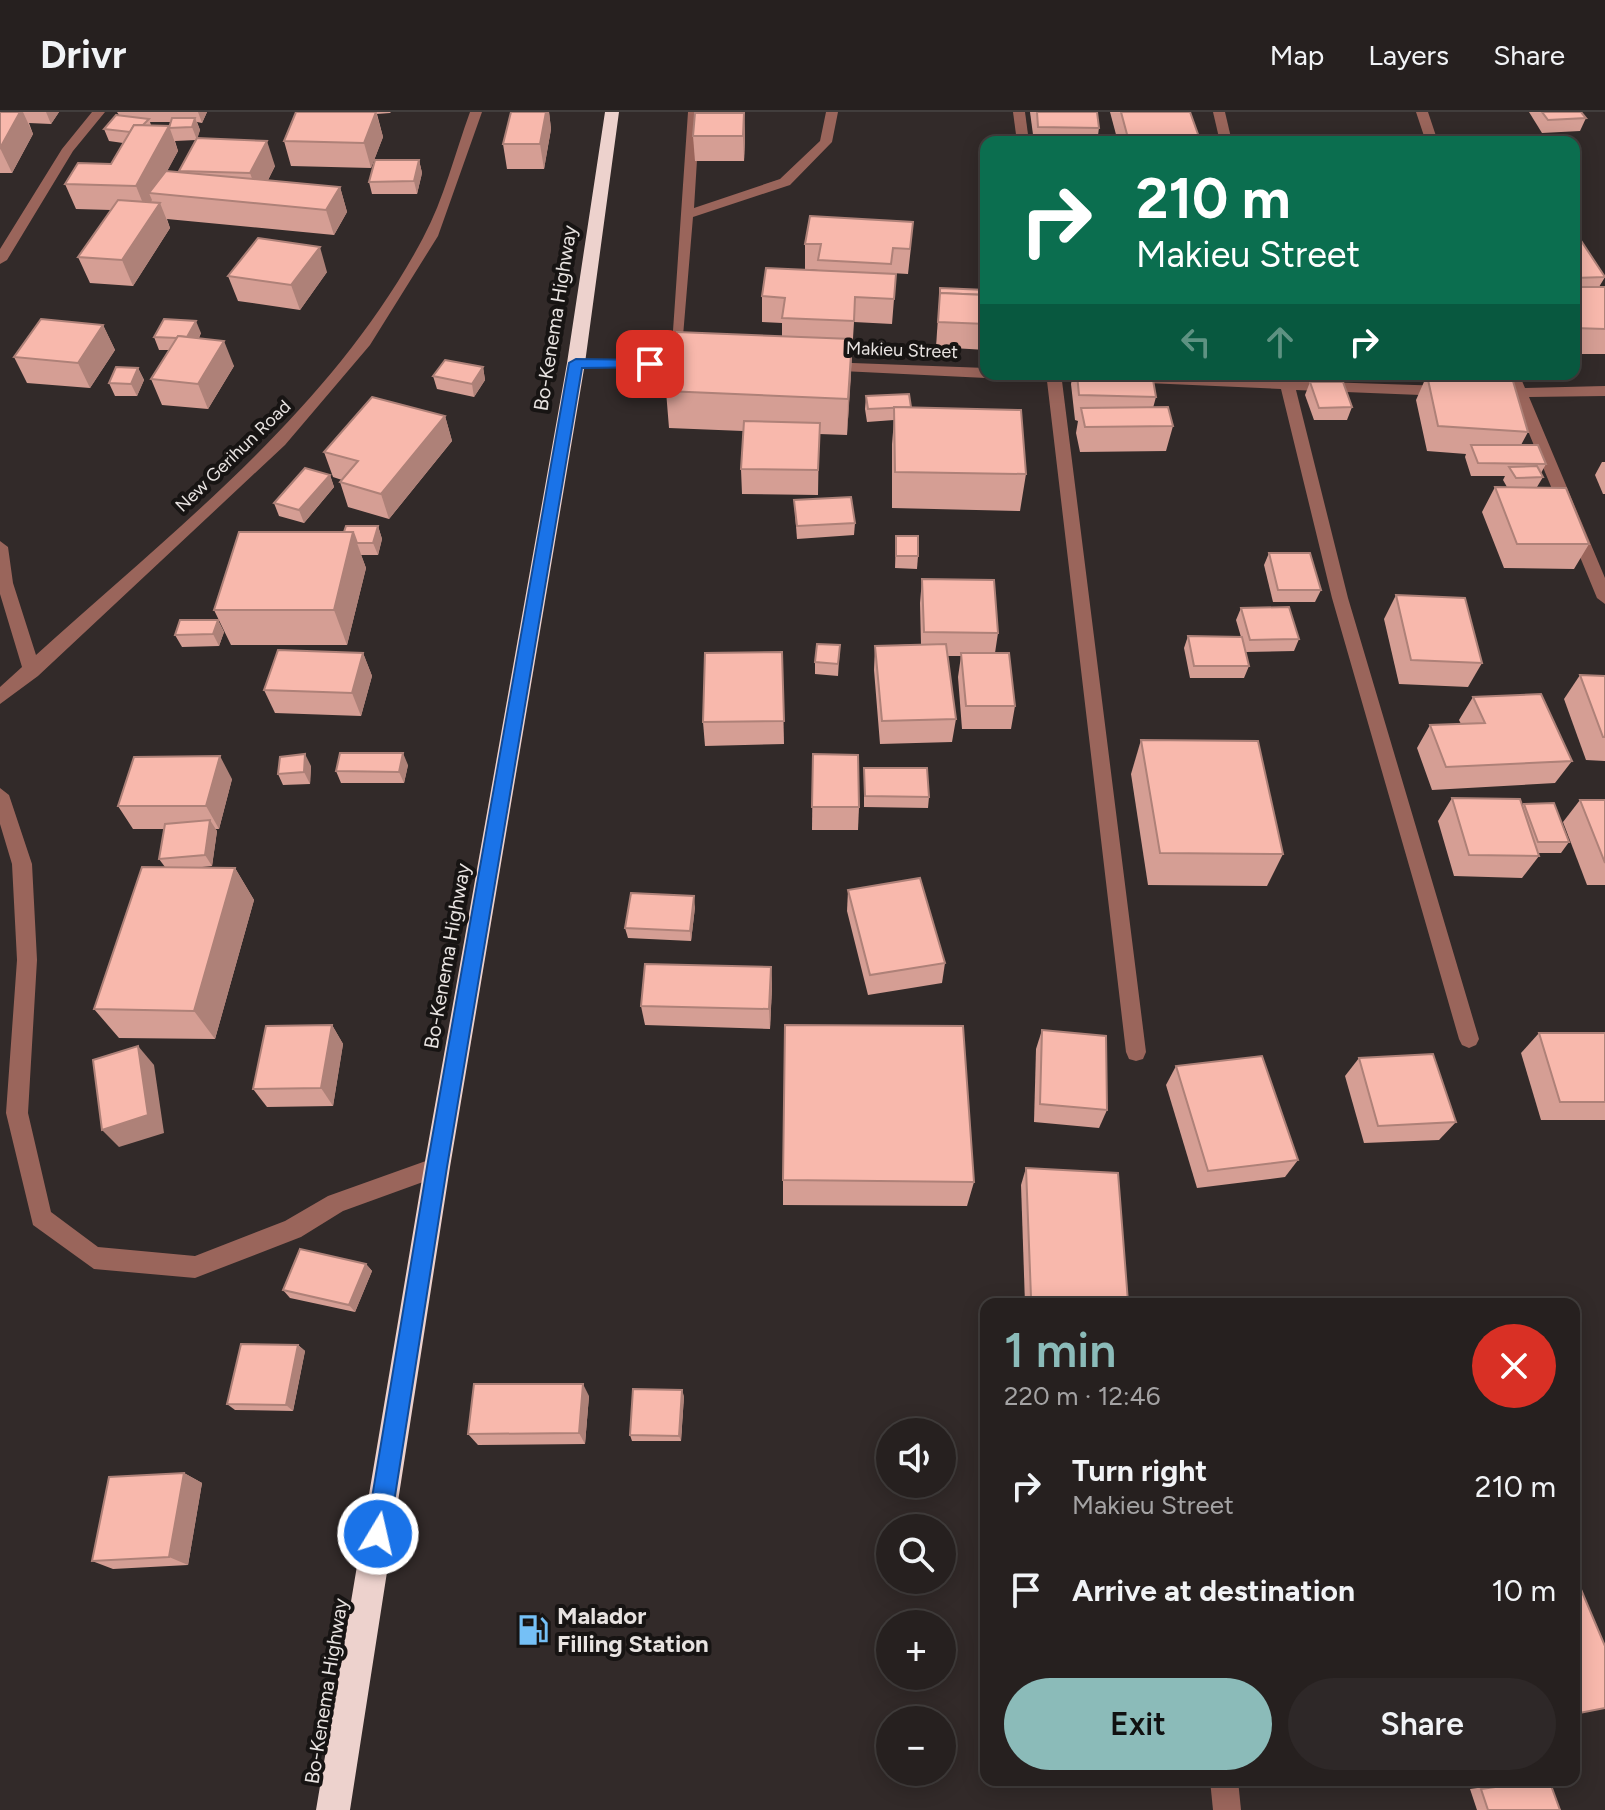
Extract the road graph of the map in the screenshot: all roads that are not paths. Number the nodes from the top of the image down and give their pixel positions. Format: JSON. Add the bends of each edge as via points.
{"nodes":[{"id":1,"x":99,"y":112,"type":"edge"},
{"id":2,"x":476,"y":112,"type":"edge"},
{"id":3,"x":612,"y":112,"type":"edge"},
{"id":4,"x":694,"y":112,"type":"edge"},
{"id":5,"x":832,"y":112,"type":"edge"},
{"id":6,"x":1019,"y":112,"type":"edge"},
{"id":7,"x":1219,"y":112,"type":"edge"},
{"id":8,"x":1422,"y":112,"type":"edge"},
{"id":9,"x":1022,"y":136,"type":"edge"},
{"id":10,"x":1225,"y":136,"type":"edge"},
{"id":11,"x":1430,"y":136,"type":"edge"},
{"id":12,"x":685,"y":215,"type":"junction"},
{"id":13,"x":0,"y":260,"type":"edge"},
{"id":14,"x":576,"y":363,"type":"junction"},
{"id":15,"x":675,"y":365,"type":"junction"},
{"id":16,"x":719,"y":366,"type":"edge"},
{"id":17,"x":808,"y":367,"type":"edge"},
{"id":18,"x":980,"y":373,"type":"edge"},
{"id":19,"x":1055,"y":380,"type":"edge"},
{"id":20,"x":1248,"y":380,"type":"edge"},
{"id":21,"x":1514,"y":380,"type":"edge"},
{"id":22,"x":1287,"y":381,"type":"edge"},
{"id":23,"x":1605,"y":391,"type":"edge"},
{"id":24,"x":1518,"y":393,"type":"junction"},
{"id":25,"x":0,"y":547,"type":"edge"},
{"id":26,"x":1605,"y":598,"type":"edge"},
{"id":27,"x":32,"y":671,"type":"junction"},
{"id":28,"x":0,"y":697,"type":"edge"},
{"id":29,"x":0,"y":795,"type":"edge"},
{"id":30,"x":1469,"y":1039,"type":"dead end"},
{"id":31,"x":1136,"y":1052,"type":"dead end"},
{"id":32,"x":437,"y":1167,"type":"junction"},
{"id":33,"x":1225,"y":1786,"type":"edge"},
{"id":34,"x":333,"y":1810,"type":"edge"},
{"id":35,"x":1227,"y":1810,"type":"edge"}],
"edges":[{"from":1,"to":13,"type":"street","via":[[68,149]]},
{"from":2,"to":27,"type":"street","name":"New Gerihun Road","via":[[431,236],[365,342],[280,442]]},
{"from":3,"to":14,"type":"highway","name":"Bo-Kenema Highway"},
{"from":4,"to":12,"type":"street"},
{"from":5,"to":12,"type":"street","via":[[826,142],[785,182]]},
{"from":6,"to":9,"type":"street"},
{"from":7,"to":10,"type":"street"},
{"from":8,"to":11,"type":"street"},
{"from":12,"to":15,"type":"street"},
{"from":14,"to":15,"type":"street"},
{"from":14,"to":32,"type":"highway","name":"Bo-Kenema Highway"},
{"from":15,"to":16,"type":"street"},
{"from":17,"to":18,"type":"street","name":"Makieu Street"},
{"from":19,"to":31,"type":"street"},
{"from":20,"to":22,"type":"street"},
{"from":21,"to":24,"type":"street"},
{"from":22,"to":24,"type":"street"},
{"from":22,"to":30,"type":"street","via":[[1340,598]]},
{"from":23,"to":24,"type":"street"},
{"from":24,"to":26,"type":"street"},
{"from":25,"to":27,"type":"street","via":[[5,583]]},
{"from":27,"to":28,"type":"street","name":"New Gerihun Road"},
{"from":29,"to":32,"type":"street","via":[[22,864],[27,960],[17,1113],[41,1218],[94,1258],[195,1267],[293,1229],[336,1203]]},
{"from":32,"to":34,"type":"highway","name":"Bo-Kenema Highway"},
{"from":33,"to":35,"type":"street"}]}
